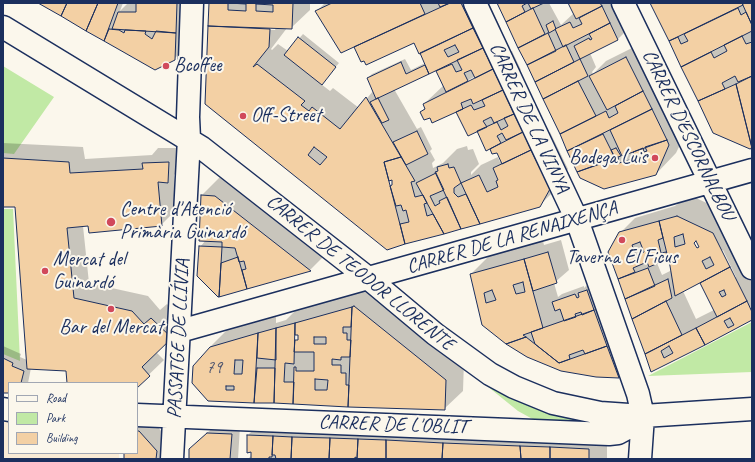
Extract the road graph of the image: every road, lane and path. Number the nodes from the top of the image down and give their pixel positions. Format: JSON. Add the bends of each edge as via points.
{"nodes":[{"id":1,"x":192,"y":3,"type":"edge"},
{"id":2,"x":475,"y":3,"type":"edge"},
{"id":3,"x":623,"y":3,"type":"edge"},
{"id":4,"x":3,"y":27,"type":"edge"},
{"id":5,"x":189,"y":138,"type":"junction"},
{"id":6,"x":752,"y":170,"type":"edge"},
{"id":7,"x":711,"y":182,"type":"junction"},
{"id":8,"x":577,"y":220,"type":"junction"},
{"id":9,"x":752,"y":268,"type":"edge"},
{"id":10,"x":368,"y":278,"type":"junction"},
{"id":11,"x":180,"y":331,"type":"junction"},
{"id":12,"x":752,"y":409,"type":"edge"},
{"id":13,"x":138,"y":415,"type":"edge"},
{"id":14,"x":175,"y":416,"type":"junction"},
{"id":15,"x":643,"y":416,"type":"junction"},
{"id":16,"x":172,"y":459,"type":"edge"},
{"id":17,"x":640,"y":459,"type":"edge"}],
"edges":[{"from":1,"to":5,"type":"street","name":"PASSATGE DE LLÍVIA"},
{"from":2,"to":8,"type":"street","name":"CARRER DE LA VINYA"},
{"from":3,"to":7,"type":"street","name":"CARRER D'ESCORNALBOU"},
{"from":4,"to":5,"type":"street","name":"CARRER DE TEODOR LLORENTE"},
{"from":5,"to":10,"type":"street","name":"CARRER DE TEODOR LLORENTE"},
{"from":5,"to":11,"type":"street","name":"PASSATGE DE LLÍVIA"},
{"from":6,"to":7,"type":"street","name":"CARRER DE LA RENAIXENÇA"},
{"from":7,"to":8,"type":"street","name":"CARRER DE LA RENAIXENÇA"},
{"from":7,"to":9,"type":"street","name":"CARRER D'ESCORNALBOU"},
{"from":8,"to":10,"type":"street","name":"CARRER DE LA RENAIXENÇA"},
{"from":8,"to":15,"type":"street","name":"CARRER DE LA VINYA","via":[[638,394]]},
{"from":10,"to":11,"type":"street","name":"CARRER DE LA RENAIXENÇA"},
{"from":10,"to":15,"type":"street","name":"CARRER DE TEODOR LLORENTE","via":[[435,334],[490,374],[514,387],[553,403],[574,408]]},
{"from":11,"to":14,"type":"street","name":"PASSATGE DE LLÍVIA"},
{"from":12,"to":15,"type":"street","name":"CARRER DE TEODOR LLORENTE"},
{"from":13,"to":14,"type":"street","name":"CARRER DE L'OBLIT"},
{"from":14,"to":15,"type":"street","name":"CARRER DE L'OBLIT","via":[[609,434],[618,433]]},
{"from":14,"to":16,"type":"street","name":"PASSATGE DE LLÍVIA"},
{"from":15,"to":17,"type":"street","name":"CARRER DE LA VINYA"}]}
